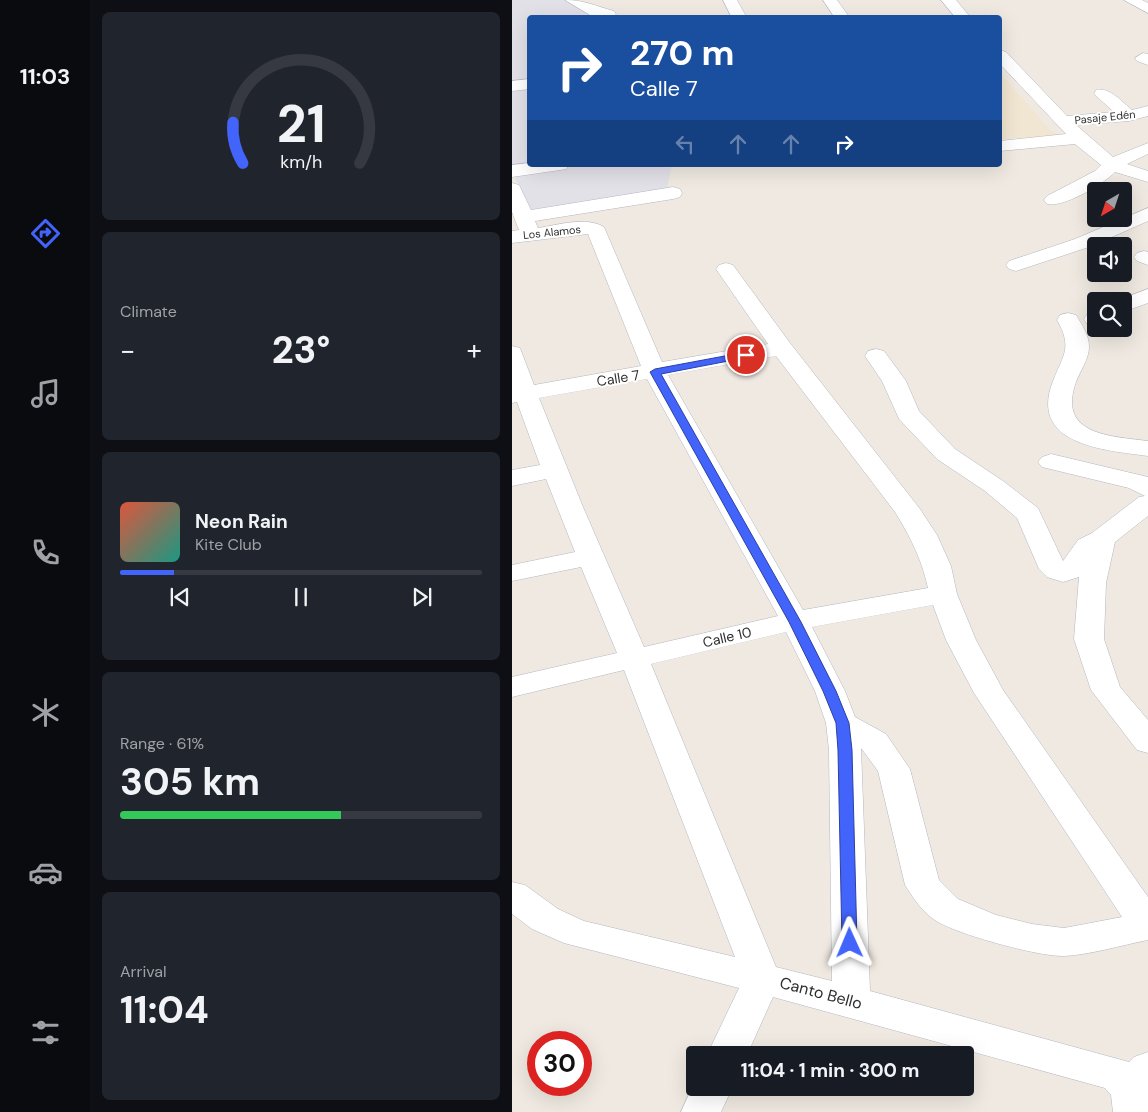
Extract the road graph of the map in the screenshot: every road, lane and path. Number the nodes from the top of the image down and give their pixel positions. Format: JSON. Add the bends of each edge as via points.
{"nodes":[{"id":1,"x":572,"y":0,"type":"edge"},
{"id":2,"x":730,"y":0,"type":"edge"},
{"id":3,"x":830,"y":0,"type":"edge"},
{"id":4,"x":948,"y":0,"type":"edge"},
{"id":5,"x":1131,"y":0,"type":"edge"},
{"id":6,"x":1148,"y":9,"type":"edge"},
{"id":7,"x":609,"y":14,"type":"dead end"},
{"id":8,"x":738,"y":15,"type":"edge"},
{"id":9,"x":841,"y":15,"type":"edge"},
{"id":10,"x":961,"y":15,"type":"edge"},
{"id":11,"x":1002,"y":57,"type":"edge"},
{"id":12,"x":527,"y":84,"type":"edge"},
{"id":13,"x":512,"y":86,"type":"edge"},
{"id":14,"x":1102,"y":94,"type":"dead end"},
{"id":15,"x":1148,"y":111,"type":"edge"},
{"id":16,"x":1129,"y":116,"type":"junction"},
{"id":17,"x":1062,"y":121,"type":"junction"},
{"id":18,"x":1080,"y":138,"type":"junction"},
{"id":19,"x":1002,"y":146,"type":"edge"},
{"id":20,"x":1148,"y":148,"type":"edge"},
{"id":21,"x":1112,"y":165,"type":"junction"},
{"id":22,"x":546,"y":167,"type":"edge"},
{"id":23,"x":512,"y":172,"type":"edge"},
{"id":24,"x":1148,"y":177,"type":"edge"},
{"id":25,"x":512,"y":189,"type":"edge"},
{"id":26,"x":673,"y":193,"type":"dead end"},
{"id":27,"x":1054,"y":200,"type":"dead end"},
{"id":28,"x":1148,"y":214,"type":"edge"},
{"id":29,"x":523,"y":230,"type":"edge"},
{"id":30,"x":1016,"y":265,"type":"dead end"},
{"id":31,"x":726,"y":269,"type":"dead end"},
{"id":32,"x":1148,"y":295,"type":"edge"},
{"id":33,"x":1132,"y":302,"type":"edge"},
{"id":34,"x":1068,"y":320,"type":"dead end"},
{"id":35,"x":782,"y":348,"type":"junction"},
{"id":36,"x":512,"y":352,"type":"edge"},
{"id":37,"x":876,"y":356,"type":"dead end"},
{"id":38,"x":655,"y":372,"type":"junction"},
{"id":39,"x":518,"y":395,"type":"edge"},
{"id":40,"x":1148,"y":449,"type":"edge"},
{"id":41,"x":1051,"y":462,"type":"dead end"},
{"id":42,"x":555,"y":470,"type":"junction"},
{"id":43,"x":512,"y":478,"type":"edge"},
{"id":44,"x":1148,"y":489,"type":"edge"},
{"id":45,"x":1148,"y":503,"type":"edge"},
{"id":46,"x":1102,"y":539,"type":"junction"},
{"id":47,"x":590,"y":557,"type":"junction"},
{"id":48,"x":512,"y":573,"type":"edge"},
{"id":49,"x":943,"y":594,"type":"junction"},
{"id":50,"x":795,"y":622,"type":"junction"},
{"id":51,"x":634,"y":659,"type":"junction"},
{"id":52,"x":512,"y":687,"type":"edge"},
{"id":53,"x":842,"y":723,"type":"junction"},
{"id":54,"x":1148,"y":742,"type":"edge"},
{"id":55,"x":512,"y":895,"type":"edge"},
{"id":56,"x":1148,"y":926,"type":"edge"},
{"id":57,"x":762,"y":978,"type":"junction"},
{"id":58,"x":851,"y":1001,"type":"junction"},
{"id":59,"x":731,"y":1046,"type":"edge"},
{"id":60,"x":1137,"y":1090,"type":"edge"},
{"id":61,"x":708,"y":1096,"type":"edge"},
{"id":62,"x":701,"y":1112,"type":"edge"}],
"edges":[{"from":1,"to":7,"type":"street","via":[[595,12]]},
{"from":2,"to":8,"type":"street"},
{"from":3,"to":9,"type":"street"},
{"from":4,"to":10,"type":"street"},
{"from":5,"to":6,"type":"street"},
{"from":11,"to":17,"type":"street"},
{"from":12,"to":13,"type":"street"},
{"from":14,"to":16,"type":"street"},
{"from":15,"to":16,"type":"street","name":"Pasaje Edén"},
{"from":16,"to":17,"type":"street","name":"Pasaje Edén"},
{"from":17,"to":18,"type":"street"},
{"from":18,"to":19,"type":"street"},
{"from":18,"to":21,"type":"street"},
{"from":20,"to":21,"type":"street"},
{"from":21,"to":24,"type":"street"},
{"from":21,"to":27,"type":"street","via":[[1102,175]]},
{"from":22,"to":23,"type":"street"},
{"from":25,"to":29,"type":"street"},
{"from":26,"to":29,"type":"street"},
{"from":28,"to":30,"type":"street","via":[[1092,239]]},
{"from":29,"to":38,"type":"street","name":"Los Alamos","via":[[592,228],[597,231]]},
{"from":31,"to":35,"type":"street"},
{"from":32,"to":33,"type":"street"},
{"from":34,"to":40,"type":"street","via":[[1077,339],[1077,354],[1061,389],[1058,404],[1061,420],[1088,437]]},
{"from":35,"to":38,"type":"street","name":"Calle 7"},
{"from":35,"to":49,"type":"street","via":[[923,535],[937,566]]},
{"from":36,"to":39,"type":"street"},
{"from":37,"to":46,"type":"street","via":[[894,381],[908,414],[946,454],[1029,514],[1054,568],[1068,573],[1073,570],[1088,546]]},
{"from":38,"to":39,"type":"street","name":"Calle 7"},
{"from":38,"to":50,"type":"street"},
{"from":39,"to":42,"type":"street"},
{"from":41,"to":44,"type":"street","via":[[1138,482]]},
{"from":42,"to":43,"type":"street"},
{"from":42,"to":47,"type":"street"},
{"from":45,"to":46,"type":"street"},
{"from":46,"to":54,"type":"street","via":[[1092,583],[1089,639],[1106,690]]},
{"from":47,"to":48,"type":"street"},
{"from":47,"to":51,"type":"street"},
{"from":49,"to":50,"type":"street","name":"Calle 10"},
{"from":49,"to":56,"type":"street","via":[[961,640],[989,693]]},
{"from":50,"to":51,"type":"street","name":"Calle 10"},
{"from":50,"to":53,"type":"street","via":[[830,691]]},
{"from":51,"to":52,"type":"street","name":"Calle 10"},
{"from":51,"to":57,"type":"street"},
{"from":53,"to":56,"type":"street","via":[[875,742],[894,769],[923,885],[945,909],[989,927],[1064,942]]},
{"from":53,"to":58,"type":"street"},
{"from":55,"to":57,"type":"street","name":"Canto Bello","via":[[545,919],[577,933]]},
{"from":57,"to":58,"type":"street","name":"Canto Bello"},
{"from":57,"to":59,"type":"street"},
{"from":58,"to":60,"type":"street","name":"Canto Bello","via":[[1118,1075]]},
{"from":61,"to":62,"type":"street"}]}
